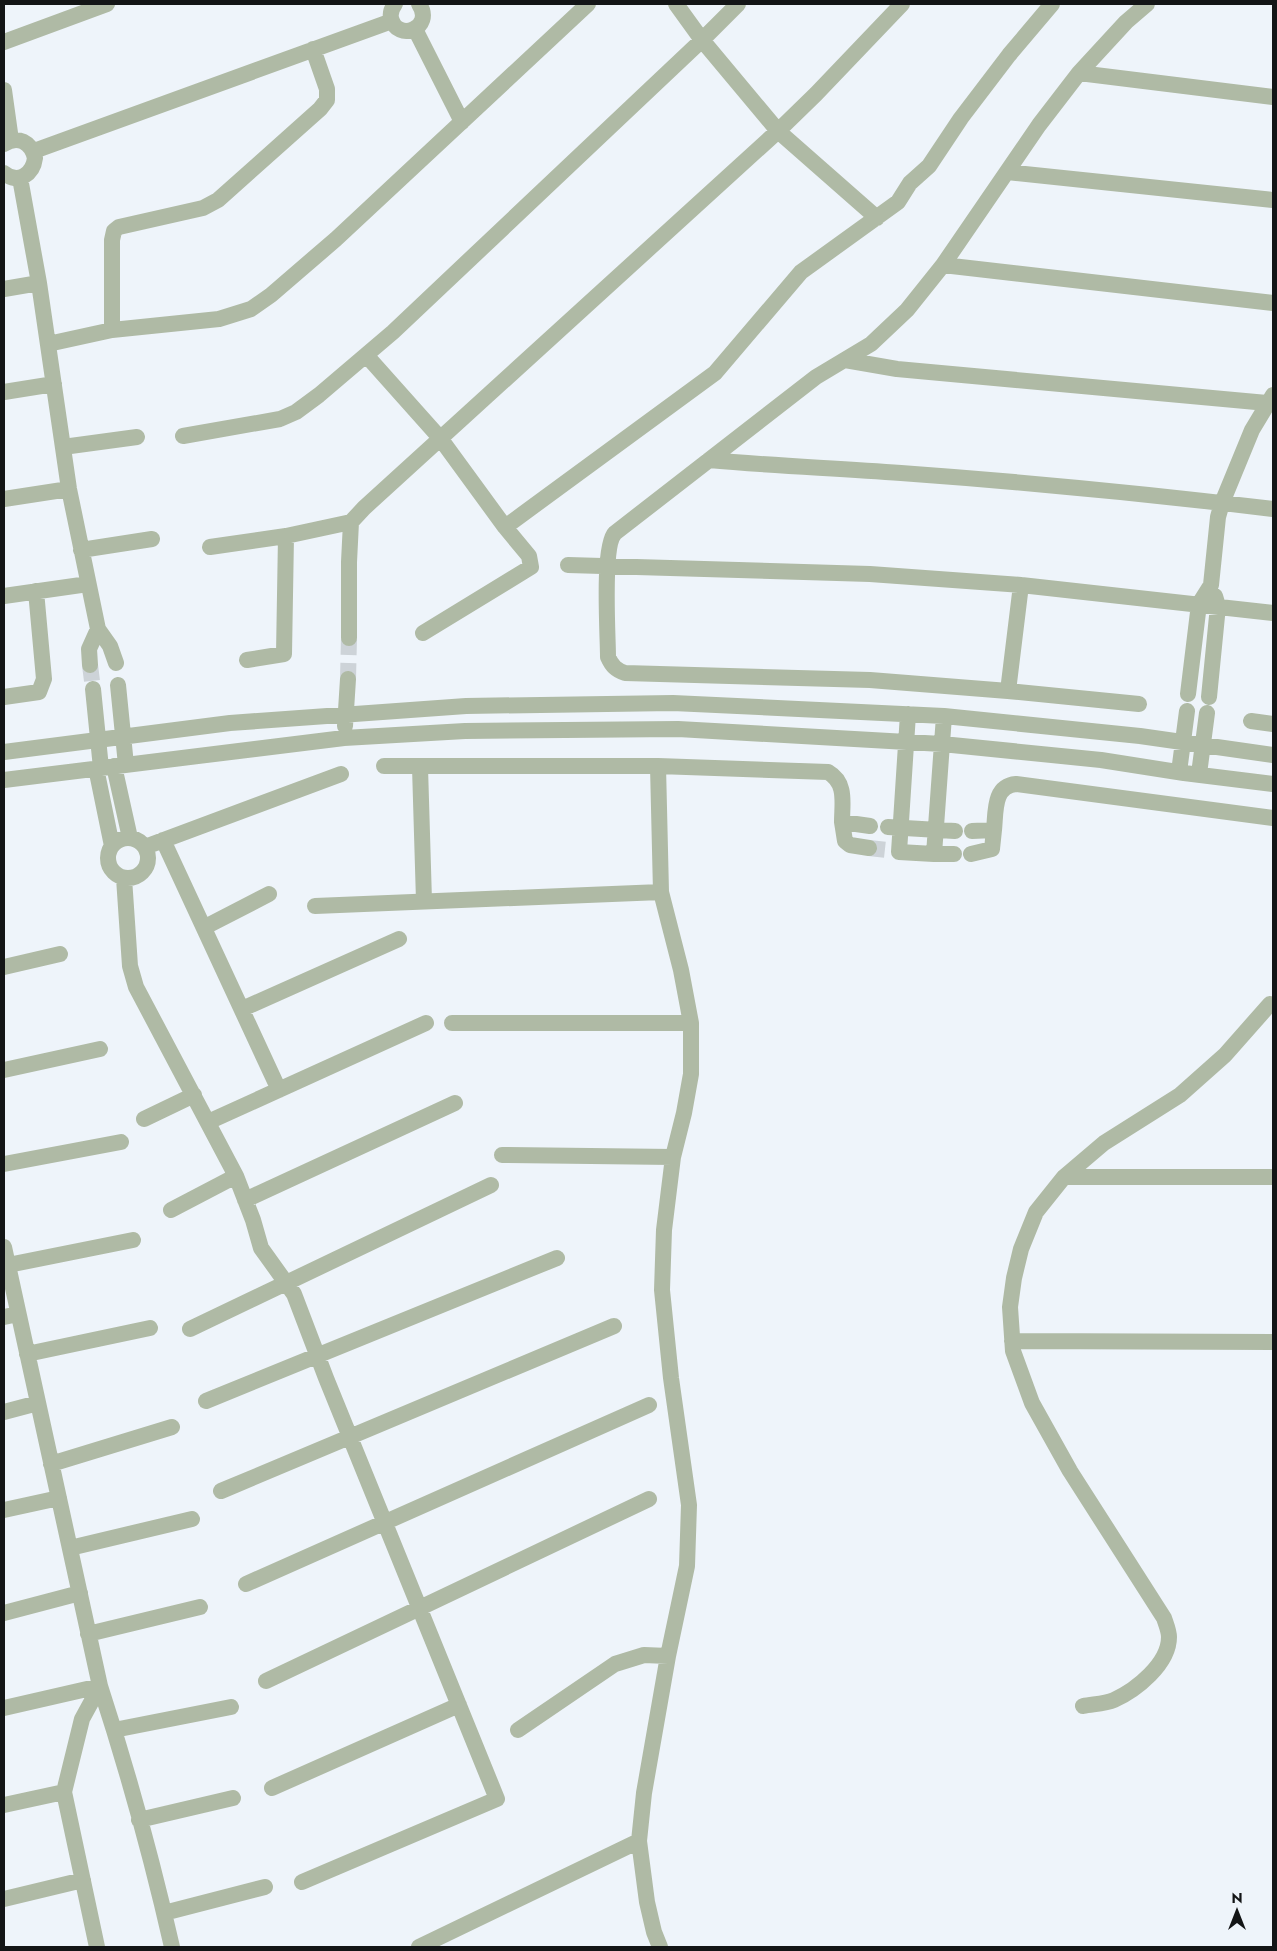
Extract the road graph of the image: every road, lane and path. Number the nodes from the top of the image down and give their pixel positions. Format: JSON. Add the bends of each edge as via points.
{"nodes":[{"id":1,"x":107,"y":4,"type":"edge"},
{"id":2,"x":395,"y":4,"type":"edge"},
{"id":3,"x":421,"y":4,"type":"edge"},
{"id":4,"x":588,"y":4,"type":"edge"},
{"id":5,"x":676,"y":4,"type":"edge"},
{"id":6,"x":738,"y":4,"type":"edge"},
{"id":7,"x":902,"y":4,"type":"edge"},
{"id":8,"x":1052,"y":4,"type":"edge"},
{"id":9,"x":1147,"y":4,"type":"edge"},
{"id":10,"x":392,"y":21,"type":"junction"},
{"id":11,"x":415,"y":29,"type":"junction"},
{"id":12,"x":702,"y":40,"type":"junction"},
{"id":13,"x":4,"y":42,"type":"edge"},
{"id":14,"x":313,"y":49,"type":"junction"},
{"id":15,"x":1079,"y":73,"type":"junction"},
{"id":16,"x":4,"y":90,"type":"edge"},
{"id":17,"x":1273,"y":97,"type":"edge"},
{"id":18,"x":462,"y":122,"type":"junction"},
{"id":19,"x":778,"y":131,"type":"junction"},
{"id":20,"x":7,"y":142,"type":"edge"},
{"id":21,"x":34,"y":151,"type":"junction"},
{"id":22,"x":1007,"y":172,"type":"junction"},
{"id":23,"x":4,"y":174,"type":"edge"},
{"id":24,"x":20,"y":178,"type":"junction"},
{"id":25,"x":1273,"y":200,"type":"edge"},
{"id":26,"x":877,"y":218,"type":"junction"},
{"id":27,"x":942,"y":265,"type":"junction"},
{"id":28,"x":39,"y":284,"type":"junction"},
{"id":29,"x":4,"y":289,"type":"edge"},
{"id":30,"x":1273,"y":304,"type":"edge"},
{"id":31,"x":112,"y":330,"type":"junction"},
{"id":32,"x":48,"y":344,"type":"junction"},
{"id":33,"x":366,"y":355,"type":"junction"},
{"id":34,"x":845,"y":360,"type":"junction"},
{"id":35,"x":54,"y":384,"type":"junction"},
{"id":36,"x":4,"y":392,"type":"edge"},
{"id":37,"x":1270,"y":399,"type":"edge"},
{"id":38,"x":183,"y":436,"type":"dead end"},
{"id":39,"x":137,"y":437,"type":"dead end"},
{"id":40,"x":440,"y":438,"type":"junction"},
{"id":41,"x":63,"y":447,"type":"junction"},
{"id":42,"x":709,"y":460,"type":"junction"},
{"id":43,"x":69,"y":489,"type":"junction"},
{"id":44,"x":4,"y":499,"type":"edge"},
{"id":45,"x":1222,"y":503,"type":"junction"},
{"id":46,"x":1273,"y":509,"type":"edge"},
{"id":47,"x":351,"y":522,"type":"junction"},
{"id":48,"x":505,"y":527,"type":"junction"},
{"id":49,"x":286,"y":536,"type":"junction"},
{"id":50,"x":152,"y":539,"type":"dead end"},
{"id":51,"x":210,"y":547,"type":"dead end"},
{"id":52,"x":81,"y":550,"type":"junction"},
{"id":53,"x":568,"y":565,"type":"dead end"},
{"id":54,"x":607,"y":565,"type":"junction"},
{"id":55,"x":88,"y":584,"type":"junction"},
{"id":56,"x":1021,"y":585,"type":"junction"},
{"id":57,"x":1210,"y":585,"type":"junction"},
{"id":58,"x":36,"y":591,"type":"junction"},
{"id":59,"x":4,"y":596,"type":"edge"},
{"id":60,"x":1200,"y":604,"type":"junction"},
{"id":61,"x":1218,"y":606,"type":"junction"},
{"id":62,"x":1273,"y":613,"type":"edge"},
{"id":63,"x":98,"y":629,"type":"junction"},
{"id":64,"x":423,"y":633,"type":"dead end"},
{"id":65,"x":349,"y":638,"type":"tunnel mouth"},
{"id":66,"x":247,"y":660,"type":"dead end"},
{"id":67,"x":116,"y":663,"type":"dead end"},
{"id":68,"x":90,"y":665,"type":"tunnel mouth"},
{"id":69,"x":348,"y":679,"type":"tunnel mouth"},
{"id":70,"x":118,"y":685,"type":"dead end"},
{"id":71,"x":93,"y":689,"type":"tunnel mouth"},
{"id":72,"x":1008,"y":691,"type":"junction"},
{"id":73,"x":4,"y":697,"type":"edge"},
{"id":74,"x":1209,"y":698,"type":"junction"},
{"id":75,"x":1139,"y":704,"type":"dead end"},
{"id":76,"x":1187,"y":711,"type":"dead end"},
{"id":77,"x":346,"y":714,"type":"junction"},
{"id":78,"x":908,"y":714,"type":"junction"},
{"id":79,"x":944,"y":716,"type":"junction"},
{"id":80,"x":1251,"y":722,"type":"dead end"},
{"id":81,"x":1273,"y":724,"type":"edge"},
{"id":82,"x":124,"y":736,"type":"junction"},
{"id":83,"x":344,"y":738,"type":"junction"},
{"id":84,"x":97,"y":739,"type":"junction"},
{"id":85,"x":1183,"y":742,"type":"junction"},
{"id":86,"x":905,"y":743,"type":"junction"},
{"id":87,"x":942,"y":744,"type":"junction"},
{"id":88,"x":1204,"y":745,"type":"junction"},
{"id":89,"x":4,"y":752,"type":"edge"},
{"id":90,"x":1273,"y":755,"type":"edge"},
{"id":91,"x":384,"y":766,"type":"dead end"},
{"id":92,"x":658,"y":766,"type":"junction"},
{"id":93,"x":109,"y":767,"type":"junction"},
{"id":94,"x":420,"y":767,"type":"junction"},
{"id":95,"x":1179,"y":772,"type":"junction"},
{"id":96,"x":341,"y":774,"type":"dead end"},
{"id":97,"x":1199,"y":774,"type":"junction"},
{"id":98,"x":4,"y":780,"type":"edge"},
{"id":99,"x":1273,"y":784,"type":"edge"},
{"id":100,"x":1273,"y":818,"type":"edge"},
{"id":101,"x":842,"y":822,"type":"junction"},
{"id":102,"x":870,"y":826,"type":"dead end"},
{"id":103,"x":894,"y":828,"type":"junction"},
{"id":104,"x":936,"y":830,"type":"junction"},
{"id":105,"x":994,"y":830,"type":"junction"},
{"id":106,"x":955,"y":831,"type":"dead end"},
{"id":107,"x":972,"y":831,"type":"dead end"},
{"id":108,"x":130,"y":838,"type":"junction"},
{"id":109,"x":163,"y":840,"type":"junction"},
{"id":110,"x":112,"y":846,"type":"junction"},
{"id":111,"x":145,"y":847,"type":"junction"},
{"id":112,"x":869,"y":848,"type":"tunnel mouth"},
{"id":113,"x":934,"y":854,"type":"junction"},
{"id":114,"x":954,"y":854,"type":"dead end"},
{"id":115,"x":971,"y":854,"type":"dead end"},
{"id":116,"x":124,"y":878,"type":"junction"},
{"id":117,"x":662,"y":892,"type":"junction"},
{"id":118,"x":269,"y":894,"type":"dead end"},
{"id":119,"x":424,"y":901,"type":"junction"},
{"id":120,"x":315,"y":906,"type":"dead end"},
{"id":121,"x":205,"y":927,"type":"junction"},
{"id":122,"x":399,"y":939,"type":"dead end"},
{"id":123,"x":60,"y":954,"type":"dead end"},
{"id":124,"x":4,"y":967,"type":"edge"},
{"id":125,"x":1272,"y":1001,"type":"edge"},
{"id":126,"x":242,"y":1009,"type":"junction"},
{"id":127,"x":426,"y":1023,"type":"dead end"},
{"id":128,"x":452,"y":1024,"type":"dead end"},
{"id":129,"x":691,"y":1024,"type":"junction"},
{"id":130,"x":100,"y":1049,"type":"dead end"},
{"id":131,"x":4,"y":1070,"type":"edge"},
{"id":132,"x":279,"y":1090,"type":"junction"},
{"id":133,"x":194,"y":1095,"type":"junction"},
{"id":134,"x":455,"y":1103,"type":"dead end"},
{"id":135,"x":144,"y":1119,"type":"dead end"},
{"id":136,"x":208,"y":1122,"type":"junction"},
{"id":137,"x":121,"y":1142,"type":"dead end"},
{"id":138,"x":502,"y":1155,"type":"dead end"},
{"id":139,"x":672,"y":1158,"type":"junction"},
{"id":140,"x":4,"y":1164,"type":"edge"},
{"id":141,"x":236,"y":1176,"type":"junction"},
{"id":142,"x":1064,"y":1177,"type":"junction"},
{"id":143,"x":1273,"y":1177,"type":"edge"},
{"id":144,"x":492,"y":1185,"type":"dead end"},
{"id":145,"x":245,"y":1200,"type":"junction"},
{"id":146,"x":171,"y":1210,"type":"dead end"},
{"id":147,"x":134,"y":1240,"type":"dead end"},
{"id":148,"x":4,"y":1246,"type":"edge"},
{"id":149,"x":557,"y":1258,"type":"dead end"},
{"id":150,"x":8,"y":1265,"type":"junction"},
{"id":151,"x":286,"y":1283,"type":"junction"},
{"id":152,"x":11,"y":1316,"type":"edge"},
{"id":153,"x":614,"y":1326,"type":"dead end"},
{"id":154,"x":150,"y":1328,"type":"dead end"},
{"id":155,"x":190,"y":1329,"type":"dead end"},
{"id":156,"x":1012,"y":1342,"type":"junction"},
{"id":157,"x":1273,"y":1342,"type":"edge"},
{"id":158,"x":27,"y":1354,"type":"junction"},
{"id":159,"x":317,"y":1356,"type":"junction"},
{"id":160,"x":206,"y":1401,"type":"dead end"},
{"id":161,"x":38,"y":1403,"type":"junction"},
{"id":162,"x":649,"y":1404,"type":"dead end"},
{"id":163,"x":4,"y":1412,"type":"edge"},
{"id":164,"x":172,"y":1427,"type":"dead end"},
{"id":165,"x":350,"y":1436,"type":"junction"},
{"id":166,"x":51,"y":1464,"type":"junction"},
{"id":167,"x":221,"y":1491,"type":"dead end"},
{"id":168,"x":58,"y":1498,"type":"junction"},
{"id":169,"x":649,"y":1499,"type":"dead end"},
{"id":170,"x":4,"y":1510,"type":"edge"},
{"id":171,"x":192,"y":1519,"type":"dead end"},
{"id":172,"x":384,"y":1522,"type":"junction"},
{"id":173,"x":70,"y":1548,"type":"junction"},
{"id":174,"x":246,"y":1584,"type":"dead end"},
{"id":175,"x":80,"y":1594,"type":"junction"},
{"id":176,"x":200,"y":1606,"type":"dead end"},
{"id":177,"x":419,"y":1608,"type":"junction"},
{"id":178,"x":4,"y":1613,"type":"edge"},
{"id":179,"x":88,"y":1634,"type":"junction"},
{"id":180,"x":668,"y":1656,"type":"junction"},
{"id":181,"x":266,"y":1681,"type":"dead end"},
{"id":182,"x":100,"y":1686,"type":"junction"},
{"id":183,"x":459,"y":1705,"type":"junction"},
{"id":184,"x":1083,"y":1706,"type":"dead end"},
{"id":185,"x":231,"y":1707,"type":"dead end"},
{"id":186,"x":4,"y":1708,"type":"edge"},
{"id":187,"x":114,"y":1730,"type":"junction"},
{"id":188,"x":518,"y":1730,"type":"dead end"},
{"id":189,"x":272,"y":1788,"type":"dead end"},
{"id":190,"x":64,"y":1792,"type":"junction"},
{"id":191,"x":233,"y":1798,"type":"dead end"},
{"id":192,"x":4,"y":1805,"type":"edge"},
{"id":193,"x":139,"y":1820,"type":"junction"},
{"id":194,"x":639,"y":1841,"type":"junction"},
{"id":195,"x":83,"y":1880,"type":"junction"},
{"id":196,"x":302,"y":1882,"type":"dead end"},
{"id":197,"x":265,"y":1887,"type":"dead end"},
{"id":198,"x":4,"y":1899,"type":"edge"},
{"id":199,"x":164,"y":1914,"type":"junction"},
{"id":200,"x":98,"y":1947,"type":"edge"},
{"id":201,"x":172,"y":1947,"type":"edge"},
{"id":202,"x":419,"y":1947,"type":"edge"},
{"id":203,"x":660,"y":1947,"type":"edge"}],
"edges":[{"from":1,"to":13,"type":"street"},
{"from":2,"to":10,"type":"street","via":[[390,13]]},
{"from":3,"to":11,"type":"street","via":[[422,23]]},
{"from":4,"to":18,"type":"street"},
{"from":5,"to":12,"type":"street"},
{"from":6,"to":12,"type":"street"},
{"from":7,"to":19,"type":"street"},
{"from":8,"to":26,"type":"street","via":[[961,118],[929,166],[910,184],[898,202]]},
{"from":9,"to":15,"type":"street"},
{"from":10,"to":11,"type":"street","via":[[402,30]]},
{"from":10,"to":14,"type":"street"},
{"from":11,"to":18,"type":"street"},
{"from":12,"to":19,"type":"street"},
{"from":12,"to":33,"type":"street"},
{"from":14,"to":21,"type":"street"},
{"from":14,"to":31,"type":"street","via":[[327,89],[327,100],[320,109],[218,200],[203,208],[119,227],[114,232]]},
{"from":15,"to":17,"type":"street"},
{"from":15,"to":22,"type":"street"},
{"from":16,"to":20,"type":"street"},
{"from":18,"to":31,"type":"street","via":[[336,239],[251,309],[219,319]]},
{"from":19,"to":26,"type":"street"},
{"from":19,"to":40,"type":"street"},
{"from":20,"to":21,"type":"street","via":[[24,142]]},
{"from":21,"to":24,"type":"street","via":[[32,170]]},
{"from":22,"to":25,"type":"street"},
{"from":22,"to":27,"type":"street"},
{"from":23,"to":24,"type":"street"},
{"from":24,"to":28,"type":"street"},
{"from":26,"to":48,"type":"street","via":[[801,272],[715,373]]},
{"from":27,"to":30,"type":"street"},
{"from":27,"to":34,"type":"street","via":[[907,310],[871,344]]},
{"from":28,"to":29,"type":"street"},
{"from":28,"to":32,"type":"street"},
{"from":31,"to":32,"type":"street"},
{"from":32,"to":35,"type":"street"},
{"from":33,"to":38,"type":"street","via":[[296,412],[280,419]]},
{"from":33,"to":40,"type":"street"},
{"from":34,"to":37,"type":"street","via":[[896,369]]},
{"from":34,"to":42,"type":"street","via":[[816,377]]},
{"from":35,"to":36,"type":"street"},
{"from":35,"to":41,"type":"street"},
{"from":37,"to":45,"type":"street","via":[[1243,449]]},
{"from":39,"to":41,"type":"street"},
{"from":40,"to":47,"type":"street"},
{"from":40,"to":48,"type":"street"},
{"from":41,"to":43,"type":"street"},
{"from":42,"to":45,"type":"street","via":[[909,474]]},
{"from":42,"to":54,"type":"street","via":[[611,537]]},
{"from":43,"to":44,"type":"street"},
{"from":43,"to":52,"type":"street"},
{"from":45,"to":46,"type":"street"},
{"from":45,"to":57,"type":"street"},
{"from":47,"to":49,"type":"street"},
{"from":47,"to":65,"type":"street"},
{"from":48,"to":64,"type":"street","via":[[530,556],[531,568]]},
{"from":49,"to":51,"type":"street"},
{"from":49,"to":66,"type":"street","via":[[284,654]]},
{"from":50,"to":52,"type":"street"},
{"from":52,"to":55,"type":"street"},
{"from":53,"to":54,"type":"street"},
{"from":54,"to":56,"type":"street","via":[[870,574]]},
{"from":54,"to":72,"type":"street","via":[[608,657],[616,670],[625,673],[870,680]]},
{"from":55,"to":58,"type":"street"},
{"from":55,"to":63,"type":"street"},
{"from":56,"to":60,"type":"street"},
{"from":56,"to":72,"type":"street"},
{"from":57,"to":60,"type":"street"},
{"from":57,"to":61,"type":"street"},
{"from":58,"to":59,"type":"street"},
{"from":58,"to":73,"type":"street","via":[[44,679],[39,692]]},
{"from":60,"to":61,"type":"street"},
{"from":60,"to":74,"type":"street","via":[[1189,688]]},
{"from":61,"to":62,"type":"street"},
{"from":61,"to":74,"type":"street"},
{"from":63,"to":67,"type":"street","via":[[110,646]]},
{"from":63,"to":68,"type":"street","via":[[89,649]]},
{"from":69,"to":77,"type":"street"},
{"from":70,"to":82,"type":"street"},
{"from":71,"to":84,"type":"street"},
{"from":72,"to":75,"type":"street"},
{"from":74,"to":88,"type":"street"},
{"from":76,"to":85,"type":"street"},
{"from":77,"to":78,"type":"street","via":[[466,706],[673,703]]},
{"from":77,"to":82,"type":"street"},
{"from":77,"to":83,"type":"street"},
{"from":78,"to":79,"type":"street"},
{"from":78,"to":86,"type":"street"},
{"from":79,"to":85,"type":"street"},
{"from":79,"to":87,"type":"street"},
{"from":80,"to":81,"type":"street"},
{"from":82,"to":84,"type":"street"},
{"from":82,"to":93,"type":"street"},
{"from":83,"to":86,"type":"street","via":[[465,730],[678,729]]},
{"from":83,"to":93,"type":"street"},
{"from":84,"to":89,"type":"street"},
{"from":84,"to":93,"type":"street"},
{"from":85,"to":88,"type":"street"},
{"from":85,"to":95,"type":"street"},
{"from":86,"to":87,"type":"street"},
{"from":86,"to":103,"type":"street"},
{"from":87,"to":95,"type":"street","via":[[1101,760]]},
{"from":87,"to":104,"type":"street"},
{"from":88,"to":90,"type":"street"},
{"from":88,"to":97,"type":"street"},
{"from":91,"to":94,"type":"street"},
{"from":92,"to":94,"type":"street"},
{"from":92,"to":101,"type":"street","via":[[828,772],[837,777],[842,788]]},
{"from":92,"to":117,"type":"street"},
{"from":93,"to":98,"type":"street"},
{"from":93,"to":108,"type":"street"},
{"from":93,"to":110,"type":"street"},
{"from":94,"to":119,"type":"street"},
{"from":95,"to":97,"type":"street"},
{"from":96,"to":109,"type":"street"},
{"from":97,"to":99,"type":"street"},
{"from":100,"to":105,"type":"street","via":[[1016,784],[1008,785],[998,798]]},
{"from":101,"to":102,"type":"street"},
{"from":101,"to":112,"type":"street","via":[[845,841]]},
{"from":103,"to":104,"type":"street"},
{"from":103,"to":113,"type":"street","via":[[893,851]]},
{"from":104,"to":106,"type":"street"},
{"from":104,"to":113,"type":"street"},
{"from":105,"to":107,"type":"street"},
{"from":105,"to":115,"type":"street","via":[[992,848]]},
{"from":108,"to":110,"type":"street"},
{"from":108,"to":111,"type":"street"},
{"from":109,"to":111,"type":"street"},
{"from":109,"to":121,"type":"street"},
{"from":110,"to":116,"type":"street","via":[[109,865]]},
{"from":111,"to":116,"type":"street","via":[[148,855],[146,867],[137,876]]},
{"from":113,"to":114,"type":"street"},
{"from":116,"to":133,"type":"street","via":[[130,966],[136,987]]},
{"from":117,"to":119,"type":"street"},
{"from":117,"to":129,"type":"street"},
{"from":118,"to":121,"type":"street"},
{"from":119,"to":120,"type":"street"},
{"from":121,"to":126,"type":"street"},
{"from":122,"to":126,"type":"street"},
{"from":123,"to":124,"type":"street"},
{"from":125,"to":142,"type":"street","via":[[1225,1055],[1180,1095],[1104,1143]]},
{"from":126,"to":132,"type":"street"},
{"from":127,"to":132,"type":"street"},
{"from":128,"to":129,"type":"street"},
{"from":129,"to":139,"type":"street","via":[[691,1074]]},
{"from":130,"to":131,"type":"street"},
{"from":132,"to":136,"type":"street"},
{"from":133,"to":135,"type":"street"},
{"from":133,"to":136,"type":"street"},
{"from":134,"to":145,"type":"street"},
{"from":136,"to":141,"type":"street"},
{"from":137,"to":140,"type":"street"},
{"from":138,"to":139,"type":"street"},
{"from":139,"to":180,"type":"street","via":[[664,1230],[662,1290],[689,1505],[687,1566]]},
{"from":141,"to":145,"type":"street"},
{"from":141,"to":146,"type":"street"},
{"from":142,"to":143,"type":"street"},
{"from":142,"to":156,"type":"street","via":[[1036,1212],[1022,1249],[1010,1307]]},
{"from":144,"to":151,"type":"street"},
{"from":145,"to":151,"type":"street","via":[[261,1248]]},
{"from":147,"to":150,"type":"street"},
{"from":148,"to":150,"type":"street"},
{"from":149,"to":159,"type":"street"},
{"from":150,"to":152,"type":"street"},
{"from":151,"to":155,"type":"street"},
{"from":151,"to":159,"type":"street","via":[[294,1294]]},
{"from":152,"to":158,"type":"street"},
{"from":153,"to":165,"type":"street"},
{"from":154,"to":158,"type":"street"},
{"from":156,"to":157,"type":"street"},
{"from":156,"to":184,"type":"street","via":[[1032,1403],[1070,1471],[1164,1618],[1169,1638],[1153,1672],[1131,1690],[1112,1701]]},
{"from":158,"to":161,"type":"street"},
{"from":159,"to":160,"type":"street"},
{"from":159,"to":165,"type":"street"},
{"from":161,"to":163,"type":"street"},
{"from":161,"to":166,"type":"street"},
{"from":162,"to":172,"type":"street"},
{"from":164,"to":166,"type":"street"},
{"from":165,"to":167,"type":"street"},
{"from":165,"to":172,"type":"street"},
{"from":166,"to":168,"type":"street"},
{"from":168,"to":170,"type":"street"},
{"from":168,"to":173,"type":"street"},
{"from":169,"to":177,"type":"street"},
{"from":171,"to":173,"type":"street"},
{"from":172,"to":174,"type":"street"},
{"from":172,"to":177,"type":"street"},
{"from":173,"to":175,"type":"street"},
{"from":175,"to":178,"type":"street"},
{"from":175,"to":179,"type":"street"},
{"from":176,"to":179,"type":"street"},
{"from":177,"to":181,"type":"street"},
{"from":177,"to":183,"type":"street"},
{"from":179,"to":182,"type":"street"},
{"from":180,"to":188,"type":"street","via":[[644,1655],[615,1664]]},
{"from":180,"to":194,"type":"street"},
{"from":182,"to":186,"type":"street"},
{"from":182,"to":187,"type":"street"},
{"from":182,"to":190,"type":"street","via":[[82,1719]]},
{"from":183,"to":189,"type":"street"},
{"from":183,"to":196,"type":"street","via":[[497,1799]]},
{"from":185,"to":187,"type":"street"},
{"from":187,"to":193,"type":"street"},
{"from":190,"to":192,"type":"street"},
{"from":190,"to":195,"type":"street"},
{"from":191,"to":193,"type":"street"},
{"from":193,"to":199,"type":"street"},
{"from":194,"to":202,"type":"street"},
{"from":194,"to":203,"type":"street","via":[[647,1902]]},
{"from":195,"to":198,"type":"street"},
{"from":195,"to":200,"type":"street"},
{"from":197,"to":199,"type":"street"},
{"from":199,"to":201,"type":"street"}]}
